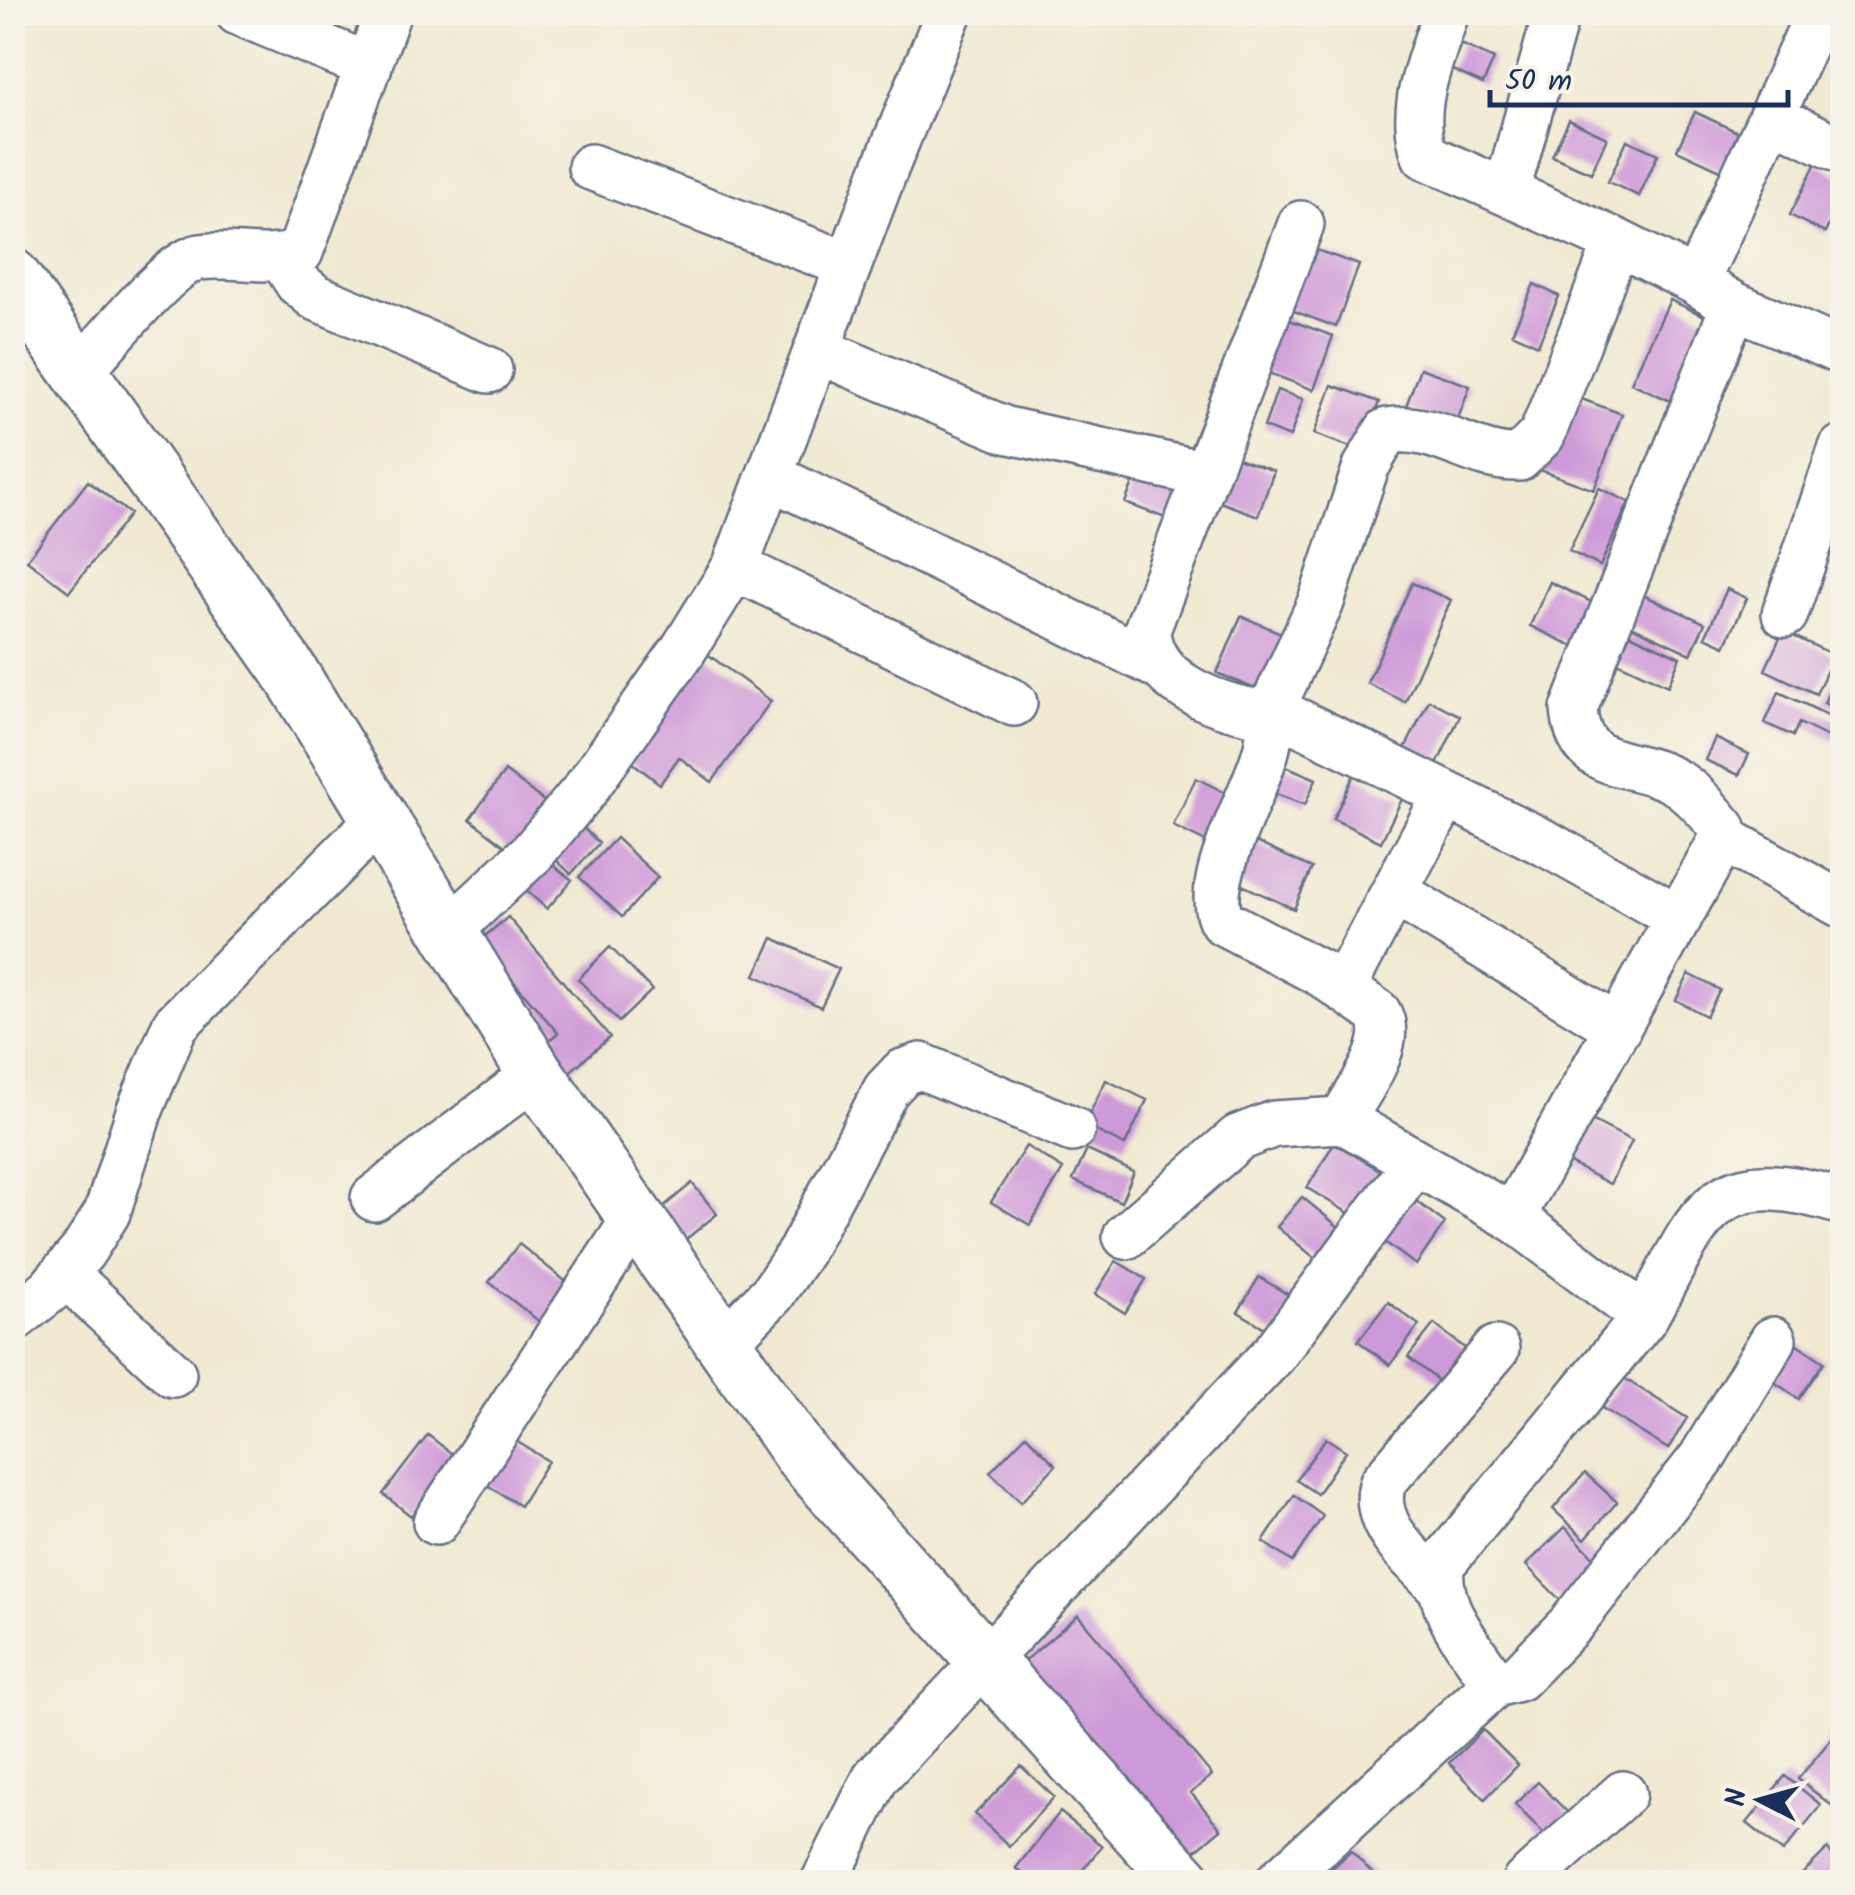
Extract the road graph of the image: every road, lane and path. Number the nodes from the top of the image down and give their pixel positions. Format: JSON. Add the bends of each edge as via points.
{"nodes":[{"id":1,"x":238,"y":12,"type":"edge"},
{"id":2,"x":388,"y":12,"type":"edge"},
{"id":3,"x":949,"y":12,"type":"edge"},
{"id":4,"x":1446,"y":12,"type":"edge"},
{"id":5,"x":1557,"y":12,"type":"edge"},
{"id":6,"x":1819,"y":12,"type":"edge"},
{"id":7,"x":368,"y":66,"type":"junction"},
{"id":8,"x":1772,"y":117,"type":"junction"},
{"id":9,"x":1842,"y":150,"type":"edge"},
{"id":10,"x":591,"y":167,"type":"dead end"},
{"id":11,"x":1507,"y":190,"type":"junction"},
{"id":12,"x":1302,"y":224,"type":"dead end"},
{"id":13,"x":1617,"y":242,"type":"junction"},
{"id":14,"x":282,"y":258,"type":"junction"},
{"id":15,"x":849,"y":264,"type":"junction"},
{"id":16,"x":12,"y":276,"type":"edge"},
{"id":17,"x":1715,"y":293,"type":"junction"},
{"id":18,"x":817,"y":350,"type":"junction"},
{"id":19,"x":1842,"y":352,"type":"edge"},
{"id":20,"x":489,"y":370,"type":"dead end"},
{"id":21,"x":78,"y":372,"type":"junction"},
{"id":22,"x":1842,"y":448,"type":"edge"},
{"id":23,"x":1204,"y":474,"type":"junction"},
{"id":24,"x":772,"y":477,"type":"junction"},
{"id":25,"x":735,"y":568,"type":"junction"},
{"id":26,"x":1786,"y":614,"type":"dead end"},
{"id":27,"x":1155,"y":664,"type":"junction"},
{"id":28,"x":1014,"y":703,"type":"dead end"},
{"id":29,"x":1270,"y":708,"type":"junction"},
{"id":30,"x":1446,"y":795,"type":"junction"},
{"id":31,"x":380,"y":818,"type":"junction"},
{"id":32,"x":1723,"y":838,"type":"junction"},
{"id":33,"x":1395,"y":892,"type":"junction"},
{"id":34,"x":1842,"y":905,"type":"edge"},
{"id":35,"x":1679,"y":918,"type":"junction"},
{"id":36,"x":450,"y":930,"type":"junction"},
{"id":37,"x":1344,"y":987,"type":"junction"},
{"id":38,"x":1618,"y":1028,"type":"junction"},
{"id":39,"x":536,"y":1074,"type":"junction"},
{"id":40,"x":1342,"y":1120,"type":"junction"},
{"id":41,"x":1072,"y":1129,"type":"dead end"},
{"id":42,"x":1416,"y":1163,"type":"junction"},
{"id":43,"x":374,"y":1198,"type":"dead end"},
{"id":44,"x":1842,"y":1202,"type":"edge"},
{"id":45,"x":636,"y":1217,"type":"junction"},
{"id":46,"x":1512,"y":1217,"type":"junction"},
{"id":47,"x":1126,"y":1236,"type":"dead end"},
{"id":48,"x":64,"y":1273,"type":"junction"},
{"id":49,"x":1646,"y":1317,"type":"junction"},
{"id":50,"x":12,"y":1320,"type":"edge"},
{"id":51,"x":1772,"y":1340,"type":"dead end"},
{"id":52,"x":722,"y":1345,"type":"junction"},
{"id":53,"x":1496,"y":1349,"type":"dead end"},
{"id":54,"x":173,"y":1374,"type":"dead end"},
{"id":55,"x":436,"y":1522,"type":"dead end"},
{"id":56,"x":1439,"y":1586,"type":"junction"},
{"id":57,"x":984,"y":1659,"type":"junction"},
{"id":58,"x":1495,"y":1684,"type":"junction"},
{"id":59,"x":1623,"y":1794,"type":"dead end"},
{"id":60,"x":824,"y":1882,"type":"edge"},
{"id":61,"x":1184,"y":1882,"type":"edge"},
{"id":62,"x":1278,"y":1882,"type":"edge"},
{"id":63,"x":1525,"y":1882,"type":"edge"}],
"edges":[{"from":1,"to":7,"type":"street"},
{"from":2,"to":7,"type":"street"},
{"from":3,"to":15,"type":"street"},
{"from":4,"to":11,"type":"street","via":[[1418,106],[1418,136],[1425,156]]},
{"from":5,"to":11,"type":"street"},
{"from":6,"to":8,"type":"street"},
{"from":7,"to":14,"type":"street","via":[[308,238],[300,252]]},
{"from":8,"to":9,"type":"street"},
{"from":8,"to":17,"type":"street"},
{"from":10,"to":15,"type":"street"},
{"from":11,"to":13,"type":"street"},
{"from":12,"to":23,"type":"street"},
{"from":13,"to":17,"type":"street"},
{"from":13,"to":29,"type":"street","via":[[1533,448],[1502,459],[1404,428],[1387,431],[1376,443],[1321,602]]},
{"from":14,"to":20,"type":"street","via":[[315,297]]},
{"from":14,"to":21,"type":"street","via":[[214,256],[180,264]]},
{"from":15,"to":18,"type":"street"},
{"from":16,"to":21,"type":"street"},
{"from":17,"to":19,"type":"street"},
{"from":17,"to":32,"type":"street","via":[[1574,709],[1588,750],[1678,784],[1723,828]]},
{"from":18,"to":23,"type":"street","via":[[1006,430]]},
{"from":18,"to":24,"type":"street"},
{"from":21,"to":31,"type":"street","via":[[288,669]]},
{"from":22,"to":26,"type":"street"},
{"from":23,"to":27,"type":"street","via":[[1150,614]]},
{"from":24,"to":25,"type":"street"},
{"from":24,"to":27,"type":"street"},
{"from":25,"to":28,"type":"street"},
{"from":25,"to":36,"type":"street","via":[[584,791],[532,853]]},
{"from":27,"to":29,"type":"street","via":[[1233,709]]},
{"from":29,"to":30,"type":"street"},
{"from":29,"to":37,"type":"street","via":[[1268,745],[1218,884],[1215,911],[1223,922]]},
{"from":30,"to":33,"type":"street"},
{"from":30,"to":35,"type":"street"},
{"from":31,"to":36,"type":"street"},
{"from":31,"to":48,"type":"street","via":[[174,1025],[107,1213]]},
{"from":32,"to":34,"type":"street"},
{"from":32,"to":35,"type":"street"},
{"from":33,"to":37,"type":"street"},
{"from":33,"to":38,"type":"street"},
{"from":35,"to":38,"type":"street"},
{"from":36,"to":39,"type":"street"},
{"from":37,"to":40,"type":"street","via":[[1378,1013],[1384,1034]]},
{"from":38,"to":46,"type":"street"},
{"from":39,"to":43,"type":"street"},
{"from":39,"to":45,"type":"street"},
{"from":40,"to":42,"type":"street"},
{"from":40,"to":47,"type":"street","via":[[1274,1124],[1238,1138]]},
{"from":41,"to":52,"type":"street","via":[[921,1066],[902,1072],[886,1090],[801,1251],[772,1294]]},
{"from":42,"to":46,"type":"street"},
{"from":42,"to":57,"type":"street","via":[[1274,1354]]},
{"from":44,"to":49,"type":"street","via":[[1796,1189],[1725,1194],[1704,1210]]},
{"from":45,"to":52,"type":"street"},
{"from":45,"to":55,"type":"street"},
{"from":46,"to":49,"type":"street"},
{"from":48,"to":50,"type":"street"},
{"from":48,"to":54,"type":"street"},
{"from":49,"to":56,"type":"street","via":[[1441,1565]]},
{"from":51,"to":58,"type":"street","via":[[1700,1459],[1571,1624],[1518,1678]]},
{"from":52,"to":57,"type":"street","via":[[802,1456]]},
{"from":53,"to":56,"type":"street","via":[[1383,1482],[1378,1499],[1382,1522]]},
{"from":56,"to":58,"type":"street"},
{"from":57,"to":60,"type":"street","via":[[876,1777]]},
{"from":57,"to":61,"type":"street"},
{"from":58,"to":62,"type":"street"},
{"from":59,"to":63,"type":"street"}]}
